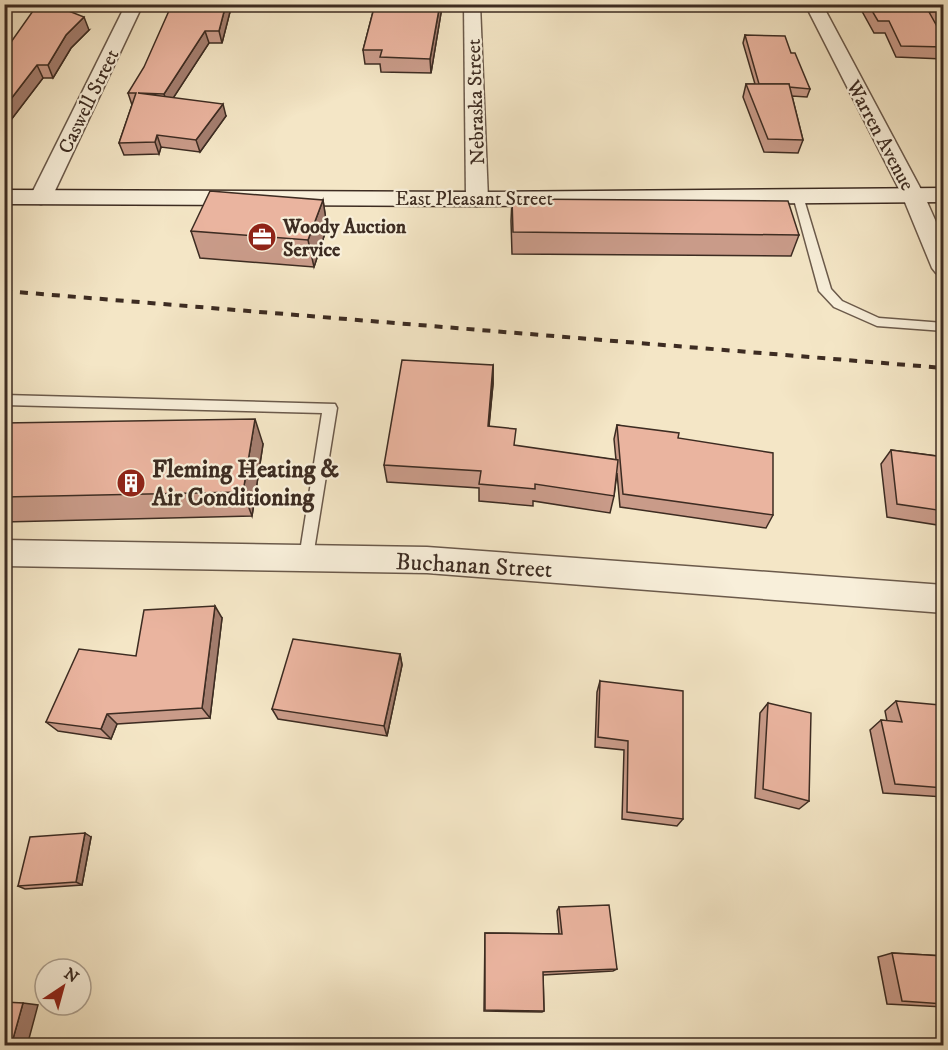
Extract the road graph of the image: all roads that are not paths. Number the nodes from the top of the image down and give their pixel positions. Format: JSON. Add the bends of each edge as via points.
{"nodes":[{"id":1,"x":135,"y":4,"type":"edge"},
{"id":2,"x":472,"y":4,"type":"edge"},
{"id":3,"x":813,"y":4,"type":"edge"},
{"id":4,"x":913,"y":195,"type":"junction"},
{"id":5,"x":944,"y":195,"type":"edge"},
{"id":6,"x":798,"y":196,"type":"junction"},
{"id":7,"x":4,"y":197,"type":"edge"},
{"id":8,"x":41,"y":197,"type":"junction"},
{"id":9,"x":477,"y":199,"type":"junction"},
{"id":10,"x":944,"y":268,"type":"edge"},
{"id":11,"x":944,"y":327,"type":"edge"},
{"id":12,"x":4,"y":400,"type":"edge"},
{"id":13,"x":4,"y":553,"type":"edge"},
{"id":14,"x":307,"y":558,"type":"junction"},
{"id":15,"x":944,"y":599,"type":"edge"}],
"edges":[{"from":1,"to":8,"type":"street","name":"Caswell Street"},
{"from":2,"to":9,"type":"street","name":"Nebraska Street"},
{"from":3,"to":4,"type":"street","name":"Warren Avenue"},
{"from":4,"to":5,"type":"main road","name":"East Pleasant Street"},
{"from":4,"to":6,"type":"main road","name":"East Pleasant Street"},
{"from":4,"to":10,"type":"street","name":"Warren Avenue"},
{"from":6,"to":9,"type":"main road","name":"East Pleasant Street"},
{"from":6,"to":11,"type":"lane","via":[[825,291],[838,304],[877,322]]},
{"from":7,"to":8,"type":"main road","name":"East Pleasant Street"},
{"from":8,"to":9,"type":"main road","name":"East Pleasant Street"},
{"from":12,"to":14,"type":"lane","via":[[330,408]]},
{"from":13,"to":14,"type":"street","name":"Buchanan Street"},
{"from":14,"to":15,"type":"street","name":"Buchanan Street","via":[[427,560]]}]}
